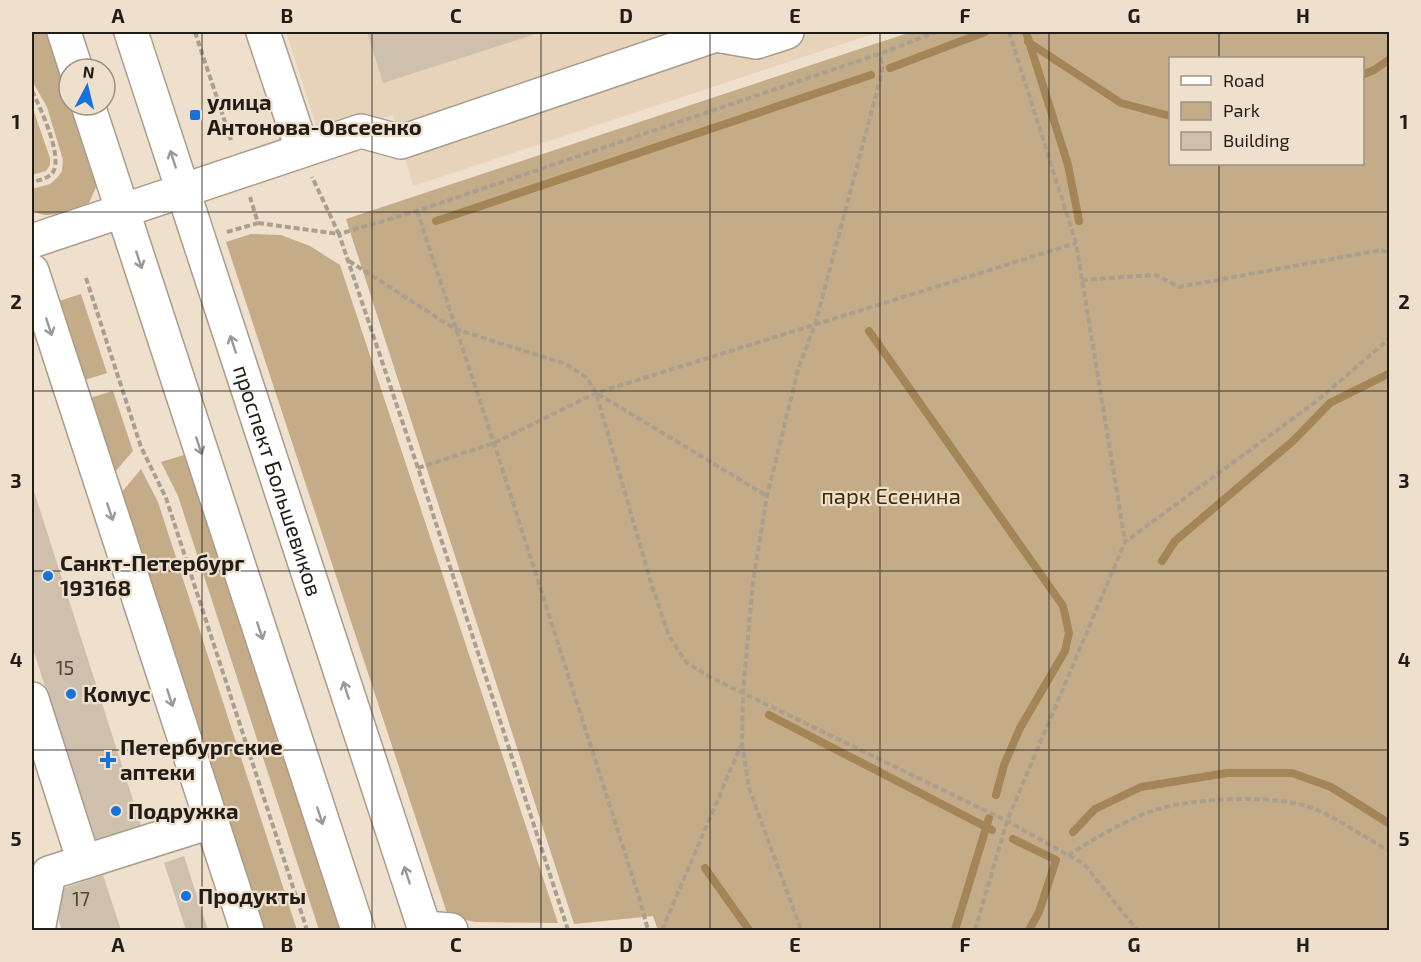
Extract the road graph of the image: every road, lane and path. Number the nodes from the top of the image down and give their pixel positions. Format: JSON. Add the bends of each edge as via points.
{"nodes":[{"id":1,"x":64,"y":32,"type":"edge"},
{"id":2,"x":131,"y":32,"type":"edge"},
{"id":3,"x":195,"y":32,"type":"edge"},
{"id":4,"x":263,"y":32,"type":"edge"},
{"id":5,"x":787,"y":32,"type":"edge"},
{"id":6,"x":917,"y":32,"type":"edge"},
{"id":7,"x":936,"y":32,"type":"edge"},
{"id":8,"x":1009,"y":32,"type":"edge"},
{"id":9,"x":919,"y":38,"type":"junction"},
{"id":10,"x":879,"y":54,"type":"junction"},
{"id":11,"x":72,"y":57,"type":"edge"},
{"id":12,"x":32,"y":91,"type":"edge"},
{"id":13,"x":92,"y":117,"type":"edge"},
{"id":14,"x":232,"y":144,"type":"dead end"},
{"id":15,"x":306,"y":160,"type":"junction"},
{"id":16,"x":32,"y":182,"type":"edge"},
{"id":17,"x":183,"y":191,"type":"junction"},
{"id":18,"x":248,"y":192,"type":"dead end"},
{"id":19,"x":123,"y":211,"type":"junction"},
{"id":20,"x":417,"y":211,"type":"junction"},
{"id":21,"x":258,"y":222,"type":"junction"},
{"id":22,"x":223,"y":233,"type":"dead end"},
{"id":23,"x":339,"y":234,"type":"junction"},
{"id":24,"x":32,"y":241,"type":"edge"},
{"id":25,"x":1076,"y":243,"type":"junction"},
{"id":26,"x":1389,"y":253,"type":"edge"},
{"id":27,"x":349,"y":261,"type":"junction"},
{"id":28,"x":32,"y":271,"type":"edge"},
{"id":29,"x":86,"y":278,"type":"dead end"},
{"id":30,"x":1082,"y":280,"type":"junction"},
{"id":31,"x":814,"y":325,"type":"junction"},
{"id":32,"x":455,"y":328,"type":"junction"},
{"id":33,"x":1389,"y":338,"type":"edge"},
{"id":34,"x":596,"y":393,"type":"junction"},
{"id":35,"x":494,"y":443,"type":"junction"},
{"id":36,"x":418,"y":468,"type":"junction"},
{"id":37,"x":767,"y":496,"type":"junction"},
{"id":38,"x":1125,"y":542,"type":"junction"},
{"id":39,"x":743,"y":693,"type":"junction"},
{"id":40,"x":32,"y":699,"type":"edge"},
{"id":41,"x":741,"y":743,"type":"junction"},
{"id":42,"x":1007,"y":821,"type":"junction"},
{"id":43,"x":210,"y":822,"type":"junction"},
{"id":44,"x":1389,"y":851,"type":"edge"},
{"id":45,"x":1068,"y":855,"type":"junction"},
{"id":46,"x":84,"y":862,"type":"junction"},
{"id":47,"x":38,"y":930,"type":"edge"},
{"id":48,"x":247,"y":930,"type":"edge"},
{"id":49,"x":307,"y":930,"type":"edge"},
{"id":50,"x":358,"y":930,"type":"edge"},
{"id":51,"x":433,"y":930,"type":"edge"},
{"id":52,"x":568,"y":930,"type":"edge"},
{"id":53,"x":648,"y":930,"type":"edge"},
{"id":54,"x":662,"y":930,"type":"edge"},
{"id":55,"x":801,"y":930,"type":"edge"},
{"id":56,"x":975,"y":930,"type":"edge"},
{"id":57,"x":1137,"y":930,"type":"edge"}],
"edges":[{"from":1,"to":11,"type":"main road"},
{"from":17,"to":2,"type":"main road","name":"проспект Большевиков","one_way":true},
{"from":3,"to":14,"type":"path"},
{"from":4,"to":15,"type":"main road"},
{"from":5,"to":15,"type":"main road","via":[[756,42],[716,35],[400,142],[361,131]]},
{"from":6,"to":9,"type":"path"},
{"from":7,"to":9,"type":"path"},
{"from":8,"to":25,"type":"path"},
{"from":9,"to":10,"type":"path"},
{"from":10,"to":20,"type":"path"},
{"from":10,"to":31,"type":"path","via":[[882,72]]},
{"from":12,"to":16,"type":"path","via":[[42,111],[56,162],[48,177]]},
{"from":13,"to":19,"type":"main road"},
{"from":15,"to":17,"type":"main road"},
{"from":15,"to":23,"type":"path"},
{"from":17,"to":19,"type":"main road"},
{"from":51,"to":17,"type":"main road","name":"проспект Большевиков","one_way":true},
{"from":18,"to":21,"type":"path"},
{"from":19,"to":24,"type":"main road"},
{"from":19,"to":50,"type":"main road","one_way":true},
{"from":20,"to":23,"type":"path"},
{"from":20,"to":32,"type":"path"},
{"from":21,"to":22,"type":"path"},
{"from":21,"to":23,"type":"path"},
{"from":23,"to":27,"type":"path"},
{"from":25,"to":30,"type":"path"},
{"from":25,"to":31,"type":"path"},
{"from":26,"to":30,"type":"path","via":[[1381,250],[1179,287],[1156,275]]},
{"from":27,"to":32,"type":"path"},
{"from":27,"to":36,"type":"path"},
{"from":28,"to":43,"type":"main road","one_way":true},
{"from":29,"to":49,"type":"path","via":[[141,447],[166,498]]},
{"from":30,"to":38,"type":"path"},
{"from":31,"to":34,"type":"path"},
{"from":31,"to":37,"type":"path","via":[[799,366]]},
{"from":32,"to":34,"type":"path","via":[[566,364],[587,378]]},
{"from":32,"to":35,"type":"path"},
{"from":33,"to":38,"type":"path","via":[[1318,400]]},
{"from":34,"to":35,"type":"path"},
{"from":34,"to":37,"type":"path"},
{"from":34,"to":39,"type":"path","via":[[669,636],[686,662]]},
{"from":35,"to":36,"type":"path"},
{"from":35,"to":53,"type":"path"},
{"from":36,"to":52,"type":"path"},
{"from":37,"to":39,"type":"path","via":[[753,581]]},
{"from":38,"to":42,"type":"path"},
{"from":39,"to":41,"type":"path"},
{"from":39,"to":42,"type":"path"},
{"from":40,"to":46,"type":"main road"},
{"from":41,"to":54,"type":"path"},
{"from":41,"to":55,"type":"path","via":[[749,788]]},
{"from":42,"to":45,"type":"path"},
{"from":42,"to":56,"type":"path"},
{"from":43,"to":46,"type":"main road"},
{"from":43,"to":48,"type":"main road"},
{"from":44,"to":45,"type":"path","via":[[1309,807],[1263,799],[1176,804],[1150,811]]},
{"from":45,"to":57,"type":"path","via":[[1084,864]]},
{"from":46,"to":47,"type":"main road","via":[[49,873]]}]}
